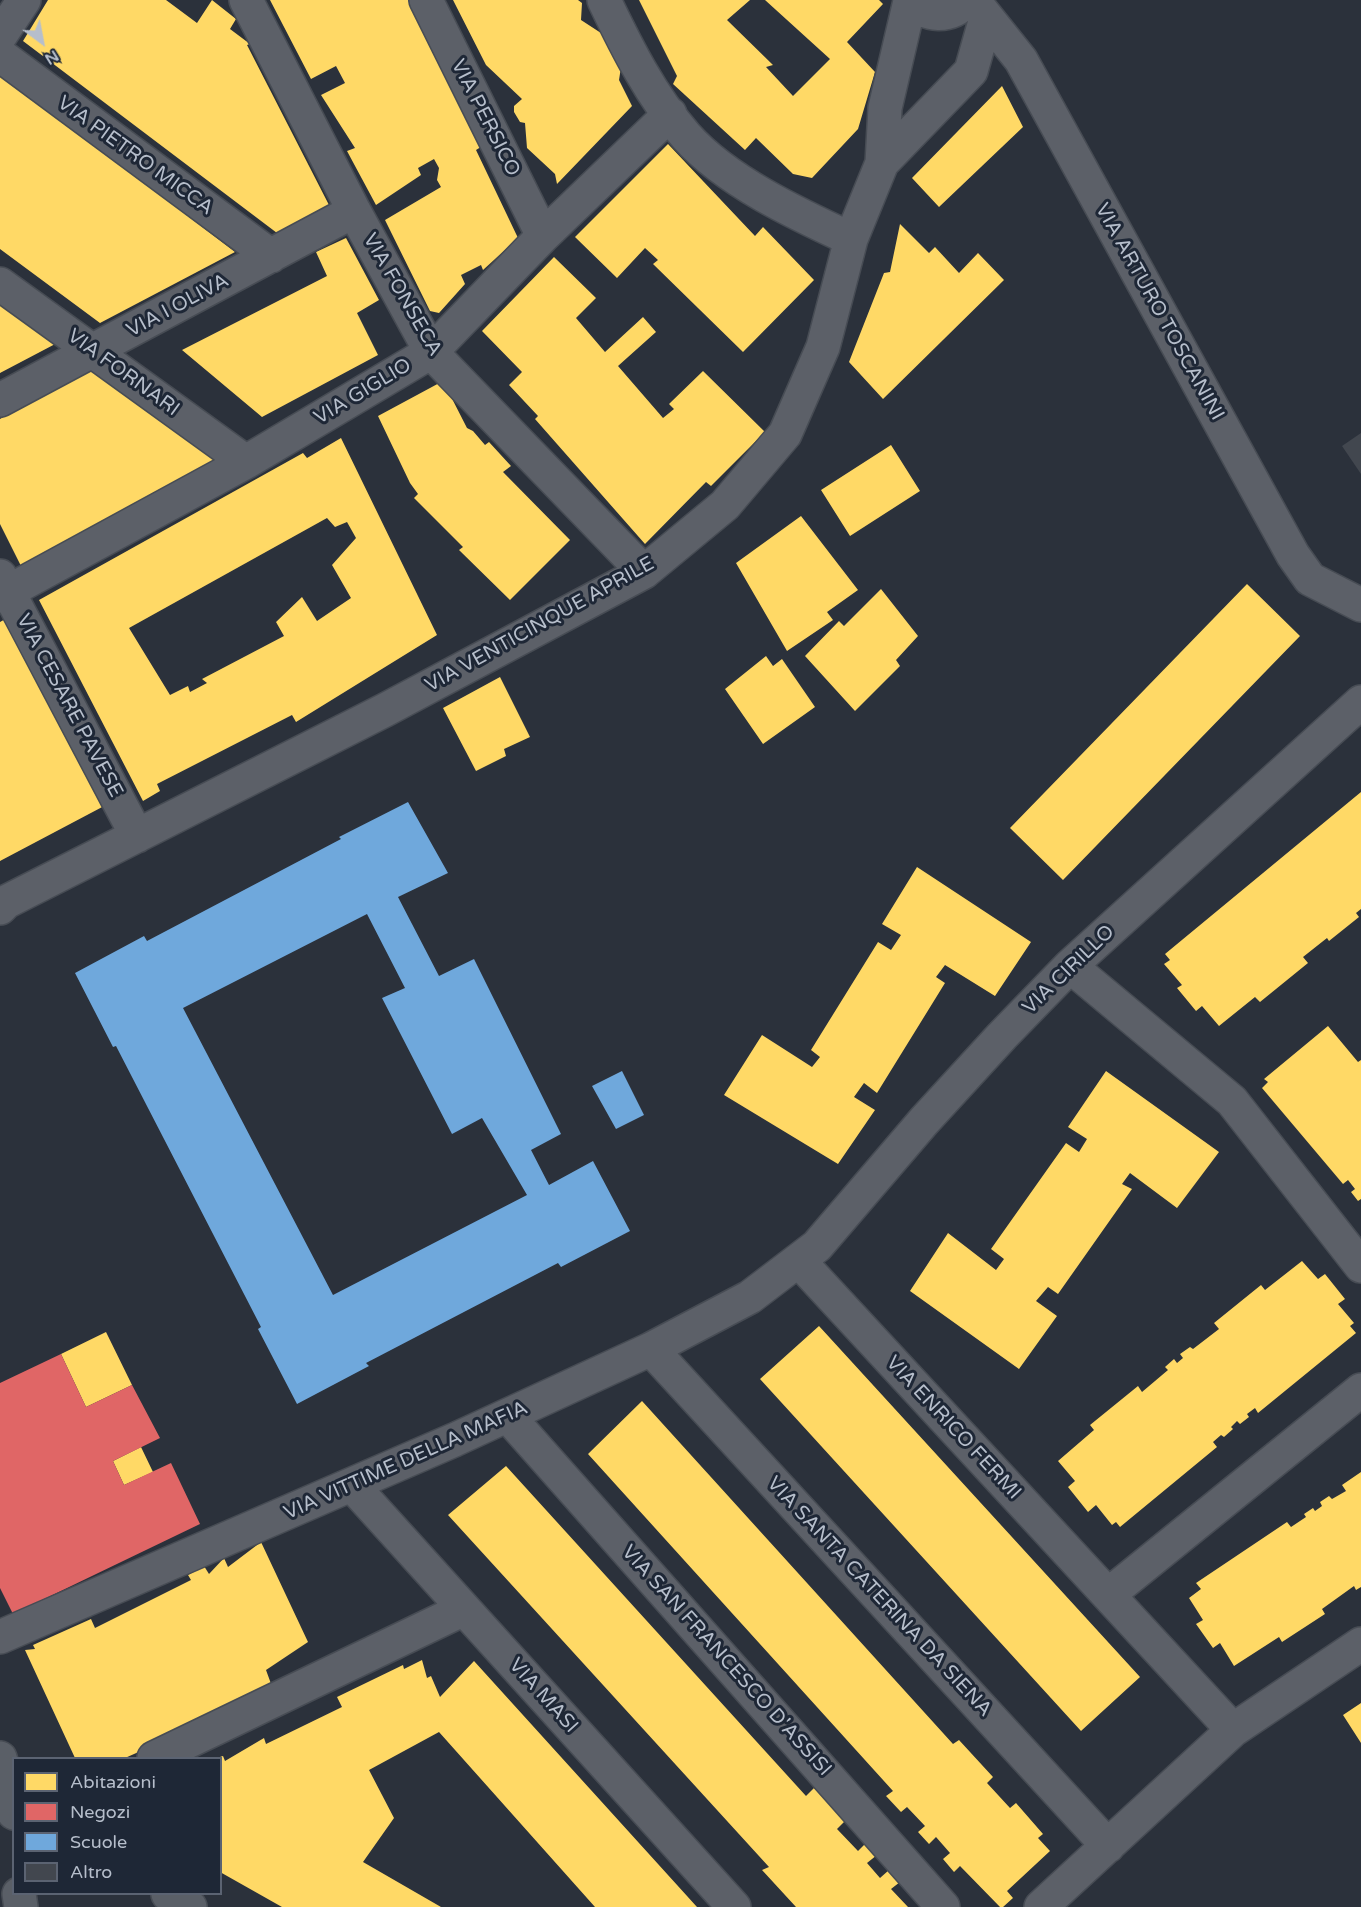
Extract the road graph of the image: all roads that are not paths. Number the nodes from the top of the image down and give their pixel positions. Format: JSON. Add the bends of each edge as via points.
{"nodes":[{"id":1,"x":24,"y":0,"type":"edge"},
{"id":2,"x":246,"y":0,"type":"edge"},
{"id":3,"x":426,"y":0,"type":"edge"},
{"id":4,"x":604,"y":0,"type":"edge"},
{"id":5,"x":910,"y":0,"type":"edge"},
{"id":6,"x":975,"y":6,"type":"edge"},
{"id":7,"x":0,"y":36,"type":"edge"},
{"id":8,"x":0,"y":55,"type":"edge"},
{"id":9,"x":670,"y":114,"type":"junction"},
{"id":10,"x":882,"y":163,"type":"junction"},
{"id":11,"x":354,"y":211,"type":"junction"},
{"id":12,"x":543,"y":236,"type":"junction"},
{"id":13,"x":851,"y":239,"type":"junction"},
{"id":14,"x":271,"y":256,"type":"junction"},
{"id":15,"x":0,"y":284,"type":"edge"},
{"id":16,"x":93,"y":351,"type":"junction"},
{"id":17,"x":430,"y":352,"type":"junction"},
{"id":18,"x":0,"y":400,"type":"edge"},
{"id":19,"x":246,"y":462,"type":"junction"},
{"id":20,"x":644,"y":572,"type":"junction"},
{"id":21,"x":3,"y":588,"type":"edge"},
{"id":22,"x":1361,"y":604,"type":"edge"},
{"id":23,"x":1361,"y":702,"type":"edge"},
{"id":24,"x":137,"y":836,"type":"junction"},
{"id":25,"x":3,"y":905,"type":"edge"},
{"id":26,"x":1070,"y":966,"type":"junction"},
{"id":27,"x":799,"y":1261,"type":"junction"},
{"id":28,"x":1361,"y":1266,"type":"edge"},
{"id":29,"x":651,"y":1349,"type":"junction"},
{"id":30,"x":1361,"y":1390,"type":"edge"},
{"id":31,"x":508,"y":1416,"type":"junction"},
{"id":32,"x":352,"y":1485,"type":"junction"},
{"id":33,"x":1108,"y":1595,"type":"junction"},
{"id":34,"x":464,"y":1609,"type":"junction"},
{"id":35,"x":0,"y":1637,"type":"edge"},
{"id":36,"x":1361,"y":1644,"type":"edge"},
{"id":37,"x":1233,"y":1730,"type":"junction"},
{"id":38,"x":156,"y":1757,"type":"edge"},
{"id":39,"x":0,"y":1758,"type":"edge"},
{"id":40,"x":12,"y":1800,"type":"edge"},
{"id":41,"x":1108,"y":1846,"type":"junction"},
{"id":42,"x":171,"y":1895,"type":"edge"},
{"id":43,"x":190,"y":1907,"type":"edge"},
{"id":44,"x":734,"y":1907,"type":"edge"},
{"id":45,"x":943,"y":1907,"type":"edge"},
{"id":46,"x":1041,"y":1907,"type":"edge"}],
"edges":[{"from":1,"to":7,"type":"street"},
{"from":2,"to":11,"type":"street","name":"VIA FONSECA"},
{"from":3,"to":12,"type":"street","name":"VIA PERSICO"},
{"from":4,"to":9,"type":"street","via":[[654,94]]},
{"from":5,"to":6,"type":"street","via":[[931,13],[944,14],[962,6]]},
{"from":5,"to":10,"type":"street","name":"VIA VENTICINQUE APRILE","via":[[885,108]]},
{"from":6,"to":10,"type":"street","name":"VIA VENTICINQUE APRILE","via":[[971,71]]},
{"from":6,"to":22,"type":"street","name":"VIA ARTURO TOSCANINI","via":[[1021,60],[1293,555],[1310,579]]},
{"from":8,"to":14,"type":"street","name":"VIA PIETRO MICCA"},
{"from":9,"to":12,"type":"street","name":"VIA GIGLIO"},
{"from":9,"to":13,"type":"street","via":[[708,157],[750,186]]},
{"from":10,"to":13,"type":"street","name":"VIA VENTICINQUE APRILE"},
{"from":11,"to":14,"type":"street","name":"VIA I OLIVA"},
{"from":11,"to":17,"type":"street","name":"VIA FONSECA"},
{"from":12,"to":17,"type":"street","name":"VIA GIGLIO"},
{"from":13,"to":20,"type":"street","name":"VIA VENTICINQUE APRILE","via":[[823,347],[786,434],[725,505]]},
{"from":14,"to":16,"type":"street","name":"VIA I OLIVA"},
{"from":15,"to":16,"type":"street","name":"VIA FORNARI"},
{"from":16,"to":18,"type":"street","name":"VIA I OLIVA"},
{"from":16,"to":19,"type":"street","name":"VIA FORNARI"},
{"from":17,"to":19,"type":"street","name":"VIA GIGLIO"},
{"from":17,"to":20,"type":"street","name":"VIA FONSECA"},
{"from":19,"to":21,"type":"street","name":"VIA GIGLIO"},
{"from":20,"to":24,"type":"street","name":"VIA VENTICINQUE APRILE"},
{"from":21,"to":24,"type":"street","name":"VIA CESARE PAVESE"},
{"from":23,"to":26,"type":"street","name":"VIA CIRILLO"},
{"from":24,"to":25,"type":"street","name":"VIA VENTICINQUE APRILE"},
{"from":26,"to":27,"type":"street","name":"VIA CIRILLO","via":[[994,1044],[817,1246]]},
{"from":26,"to":28,"type":"street","via":[[1232,1101]]},
{"from":27,"to":29,"type":"street","name":"VIA VITTIME DELLA MAFIA","via":[[750,1297]]},
{"from":27,"to":33,"type":"street","name":"VIA ENRICO FERMI"},
{"from":29,"to":31,"type":"street","name":"VIA VITTIME DELLA MAFIA"},
{"from":29,"to":41,"type":"street","name":"VIA SANTA CATERINA DA SIENA"},
{"from":30,"to":33,"type":"street"},
{"from":31,"to":32,"type":"street","name":"VIA VITTIME DELLA MAFIA"},
{"from":31,"to":45,"type":"street","name":"VIA SAN FRANCESCO D'ASSISI"},
{"from":32,"to":34,"type":"street","name":"VIA MASI"},
{"from":32,"to":35,"type":"street","name":"VIA VITTIME DELLA MAFIA"},
{"from":33,"to":37,"type":"street","name":"VIA ENRICO FERMI"},
{"from":34,"to":38,"type":"street"},
{"from":34,"to":44,"type":"street","name":"VIA MASI"},
{"from":36,"to":37,"type":"street"},
{"from":37,"to":41,"type":"street"},
{"from":39,"to":40,"type":"main road"},
{"from":41,"to":46,"type":"street"},
{"from":42,"to":43,"type":"main road"}]}
